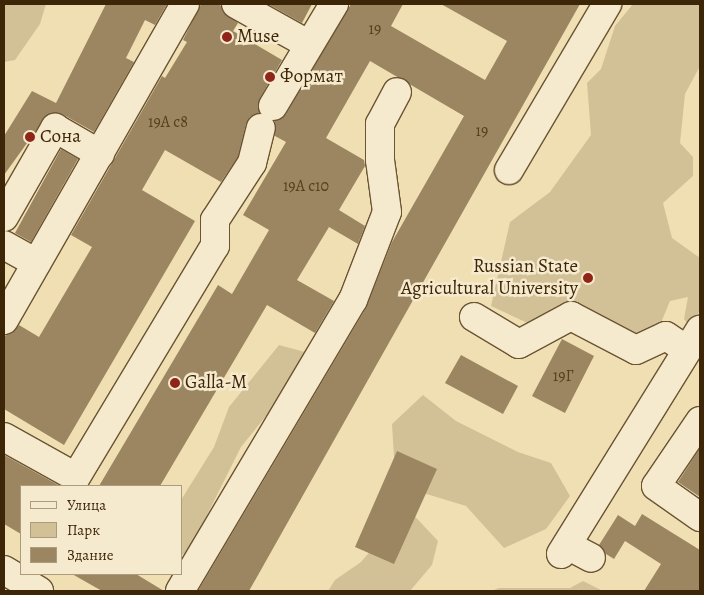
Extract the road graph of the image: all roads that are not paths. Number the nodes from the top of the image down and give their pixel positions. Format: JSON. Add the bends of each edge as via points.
{"nodes":[{"id":1,"x":185,"y":4,"type":"edge"},
{"id":2,"x":236,"y":4,"type":"edge"},
{"id":3,"x":334,"y":4,"type":"edge"},
{"id":4,"x":608,"y":4,"type":"edge"},
{"id":5,"x":308,"y":44,"type":"junction"},
{"id":6,"x":397,"y":92,"type":"dead end"},
{"id":7,"x":100,"y":154,"type":"junction"},
{"id":8,"x":509,"y":170,"type":"dead end"},
{"id":9,"x":4,"y":217,"type":"edge"},
{"id":10,"x":4,"y":245,"type":"edge"},
{"id":11,"x":36,"y":263,"type":"junction"},
{"id":12,"x":474,"y":318,"type":"dead end"},
{"id":13,"x":4,"y":320,"type":"edge"},
{"id":14,"x":696,"y":340,"type":"edge"},
{"id":15,"x":700,"y":421,"type":"edge"},
{"id":16,"x":4,"y":437,"type":"edge"},
{"id":17,"x":700,"y":517,"type":"edge"},
{"id":18,"x":591,"y":558,"type":"dead end"},
{"id":19,"x":4,"y":570,"type":"edge"},
{"id":20,"x":39,"y":591,"type":"edge"},
{"id":21,"x":180,"y":591,"type":"edge"}],
"edges":[{"from":1,"to":7,"type":"lane"},
{"from":2,"to":5,"type":"lane"},
{"from":3,"to":5,"type":"lane"},
{"from":4,"to":8,"type":"lane"},
{"from":5,"to":16,"type":"lane","via":[[267,117],[252,163],[215,220],[215,246],[76,477]]},
{"from":6,"to":21,"type":"lane","via":[[380,124],[380,160],[387,212],[353,300]]},
{"from":7,"to":9,"type":"lane","via":[[55,128]]},
{"from":7,"to":11,"type":"lane"},
{"from":10,"to":11,"type":"lane"},
{"from":11,"to":13,"type":"lane"},
{"from":12,"to":14,"type":"lane","via":[[519,344],[571,316],[636,350],[666,336]]},
{"from":14,"to":18,"type":"lane","via":[[564,549]]},
{"from":15,"to":17,"type":"lane","via":[[656,486]]},
{"from":19,"to":20,"type":"lane"}]}
